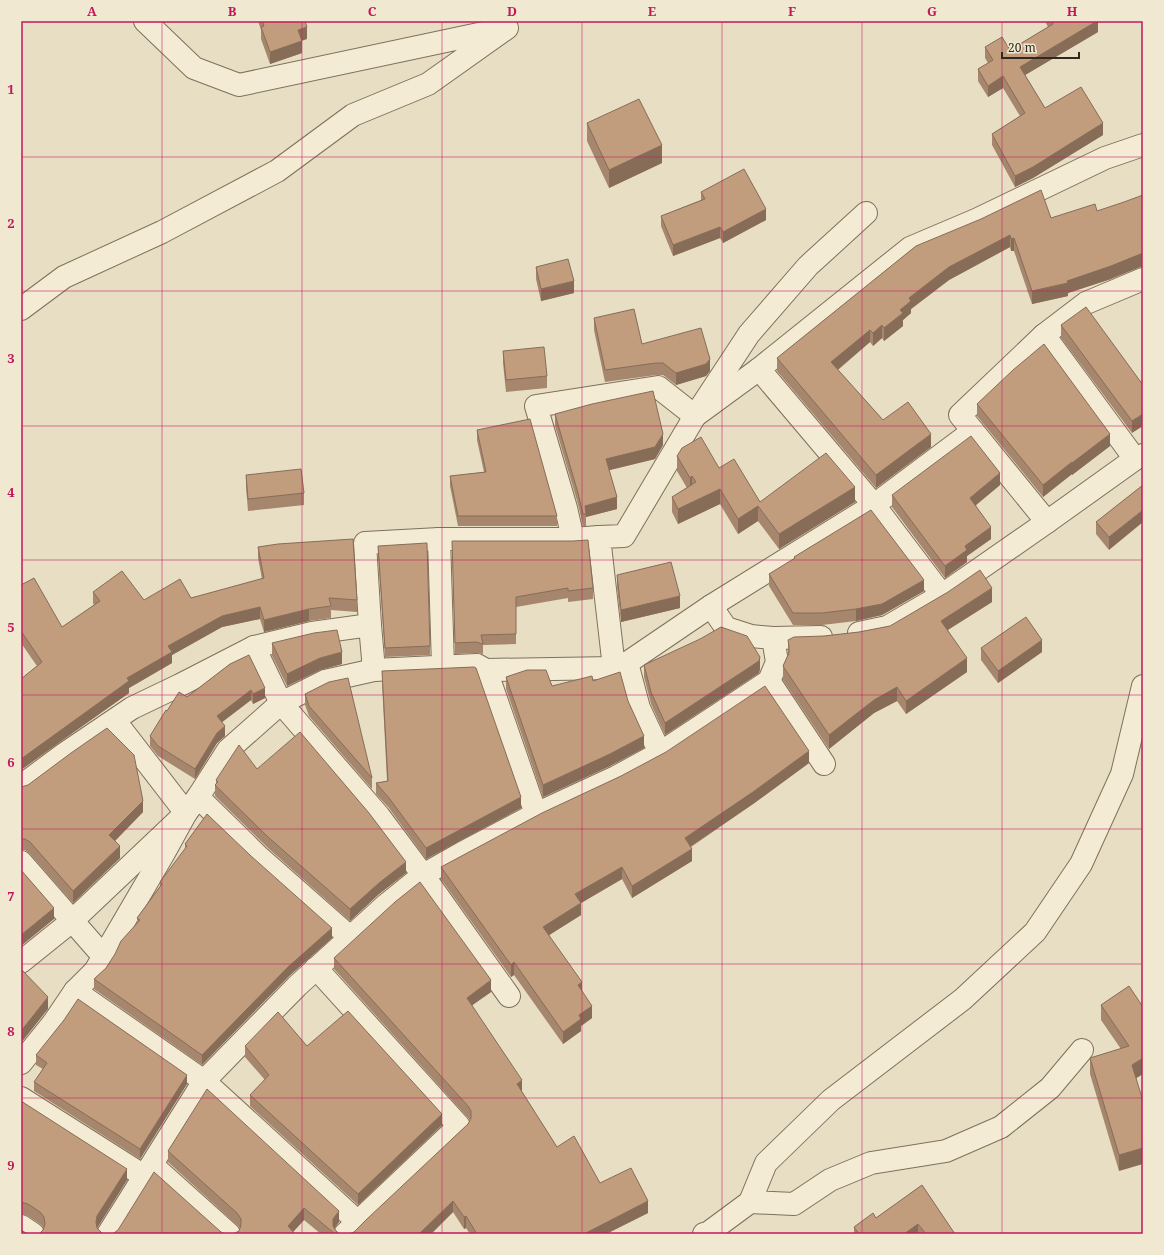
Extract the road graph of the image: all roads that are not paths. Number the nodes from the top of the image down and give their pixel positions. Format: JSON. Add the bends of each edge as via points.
{"nodes":[{"id":1,"x":145,"y":21,"type":"edge"},
{"id":2,"x":512,"y":24,"type":"edge"},
{"id":3,"x":1143,"y":145,"type":"edge"},
{"id":4,"x":866,"y":213,"type":"dead end"},
{"id":5,"x":1143,"y":279,"type":"edge"},
{"id":6,"x":21,"y":309,"type":"edge"},
{"id":7,"x":1044,"y":335,"type":"junction"},
{"id":8,"x":759,"y":369,"type":"junction"},
{"id":9,"x":695,"y":416,"type":"junction"},
{"id":10,"x":973,"y":431,"type":"junction"},
{"id":11,"x":1139,"y":457,"type":"edge"},
{"id":12,"x":874,"y":504,"type":"junction"},
{"id":13,"x":1048,"y":522,"type":"junction"},
{"id":14,"x":599,"y":537,"type":"junction"},
{"id":15,"x":439,"y":539,"type":"junction"},
{"id":16,"x":573,"y":539,"type":"junction"},
{"id":17,"x":942,"y":595,"type":"junction"},
{"id":18,"x":711,"y":606,"type":"junction"},
{"id":19,"x":370,"y":625,"type":"junction"},
{"id":20,"x":773,"y":638,"type":"junction"},
{"id":21,"x":254,"y":647,"type":"junction"},
{"id":22,"x":621,"y":665,"type":"junction"},
{"id":23,"x":443,"y":666,"type":"junction"},
{"id":24,"x":374,"y":670,"type":"junction"},
{"id":25,"x":486,"y":670,"type":"junction"},
{"id":26,"x":769,"y":680,"type":"junction"},
{"id":27,"x":1143,"y":686,"type":"edge"},
{"id":28,"x":281,"y":702,"type":"junction"},
{"id":29,"x":115,"y":721,"type":"junction"},
{"id":30,"x":660,"y":753,"type":"junction"},
{"id":31,"x":824,"y":764,"type":"dead end"},
{"id":32,"x":21,"y":786,"type":"edge"},
{"id":33,"x":192,"y":805,"type":"junction"},
{"id":34,"x":536,"y":814,"type":"junction"},
{"id":35,"x":21,"y":862,"type":"edge"},
{"id":36,"x":423,"y":875,"type":"junction"},
{"id":37,"x":72,"y":921,"type":"junction"},
{"id":38,"x":351,"y":938,"type":"junction"},
{"id":39,"x":104,"y":957,"type":"junction"},
{"id":40,"x":21,"y":962,"type":"edge"},
{"id":41,"x":316,"y":968,"type":"junction"},
{"id":42,"x":75,"y":991,"type":"junction"},
{"id":43,"x":509,"y":996,"type":"dead end"},
{"id":44,"x":1082,"y":1050,"type":"dead end"},
{"id":45,"x":22,"y":1058,"type":"edge"},
{"id":46,"x":204,"y":1081,"type":"junction"},
{"id":47,"x":21,"y":1098,"type":"edge"},
{"id":48,"x":148,"y":1170,"type":"junction"},
{"id":49,"x":750,"y":1202,"type":"junction"},
{"id":50,"x":21,"y":1226,"type":"edge"},
{"id":51,"x":351,"y":1228,"type":"edge"},
{"id":52,"x":33,"y":1234,"type":"edge"},
{"id":53,"x":108,"y":1234,"type":"edge"},
{"id":54,"x":229,"y":1234,"type":"edge"},
{"id":55,"x":704,"y":1234,"type":"edge"}],
"edges":[{"from":1,"to":2,"type":"street","via":[[194,68],[239,85]]},
{"from":2,"to":6,"type":"street","via":[[428,84],[353,115],[277,171],[162,232],[64,276]]},
{"from":3,"to":8,"type":"street","via":[[1105,158],[976,220],[910,248]]},
{"from":4,"to":9,"type":"street","via":[[808,266],[749,334]]},
{"from":5,"to":7,"type":"street","via":[[1086,303]]},
{"from":7,"to":10,"type":"street","via":[[960,415]]},
{"from":7,"to":11,"type":"street"},
{"from":8,"to":9,"type":"street"},
{"from":8,"to":12,"type":"street"},
{"from":9,"to":14,"type":"street","via":[[624,536]]},
{"from":9,"to":16,"type":"street","via":[[658,387],[536,406]]},
{"from":10,"to":12,"type":"street"},
{"from":10,"to":13,"type":"street"},
{"from":11,"to":13,"type":"street"},
{"from":12,"to":17,"type":"street"},
{"from":12,"to":18,"type":"street"},
{"from":13,"to":17,"type":"street"},
{"from":14,"to":16,"type":"street"},
{"from":14,"to":22,"type":"street"},
{"from":15,"to":16,"type":"street"},
{"from":15,"to":19,"type":"street","via":[[365,543]]},
{"from":15,"to":23,"type":"street"},
{"from":17,"to":20,"type":"street","via":[[887,627],[823,637]]},
{"from":18,"to":20,"type":"street","via":[[726,628],[751,636]]},
{"from":18,"to":22,"type":"street"},
{"from":19,"to":21,"type":"street","via":[[312,633]]},
{"from":19,"to":24,"type":"street"},
{"from":20,"to":26,"type":"street","via":[[777,662]]},
{"from":21,"to":28,"type":"street"},
{"from":21,"to":29,"type":"street","via":[[132,708]]},
{"from":22,"to":25,"type":"street"},
{"from":22,"to":30,"type":"street"},
{"from":23,"to":24,"type":"street"},
{"from":23,"to":25,"type":"street","via":[[477,665]]},
{"from":24,"to":28,"type":"street","via":[[325,681]]},
{"from":25,"to":34,"type":"street"},
{"from":26,"to":30,"type":"street"},
{"from":26,"to":31,"type":"street"},
{"from":27,"to":49,"type":"street","via":[[1122,774],[1081,864],[1035,932],[963,999],[831,1100],[766,1163]]},
{"from":28,"to":33,"type":"street","via":[[228,750]]},
{"from":28,"to":36,"type":"street","via":[[379,816]]},
{"from":29,"to":32,"type":"street"},
{"from":29,"to":33,"type":"street"},
{"from":30,"to":34,"type":"street","via":[[616,777]]},
{"from":33,"to":37,"type":"street"},
{"from":33,"to":38,"type":"street","via":[[259,857]]},
{"from":33,"to":39,"type":"street"},
{"from":34,"to":36,"type":"street"},
{"from":35,"to":37,"type":"street"},
{"from":36,"to":38,"type":"street"},
{"from":36,"to":43,"type":"street"},
{"from":37,"to":39,"type":"street"},
{"from":37,"to":40,"type":"street"},
{"from":38,"to":41,"type":"street"},
{"from":39,"to":42,"type":"street","via":[[95,971]]},
{"from":41,"to":46,"type":"street"},
{"from":41,"to":51,"type":"street","via":[[459,1126]]},
{"from":42,"to":45,"type":"street","via":[[54,1022]]},
{"from":42,"to":46,"type":"street"},
{"from":44,"to":49,"type":"street","via":[[1050,1088],[1001,1126],[946,1151],[871,1163],[830,1180],[794,1204]]},
{"from":46,"to":48,"type":"street"},
{"from":46,"to":51,"type":"street"},
{"from":47,"to":48,"type":"street"},
{"from":48,"to":53,"type":"street"},
{"from":48,"to":54,"type":"street"},
{"from":49,"to":55,"type":"street"},
{"from":50,"to":52,"type":"street"}]}
